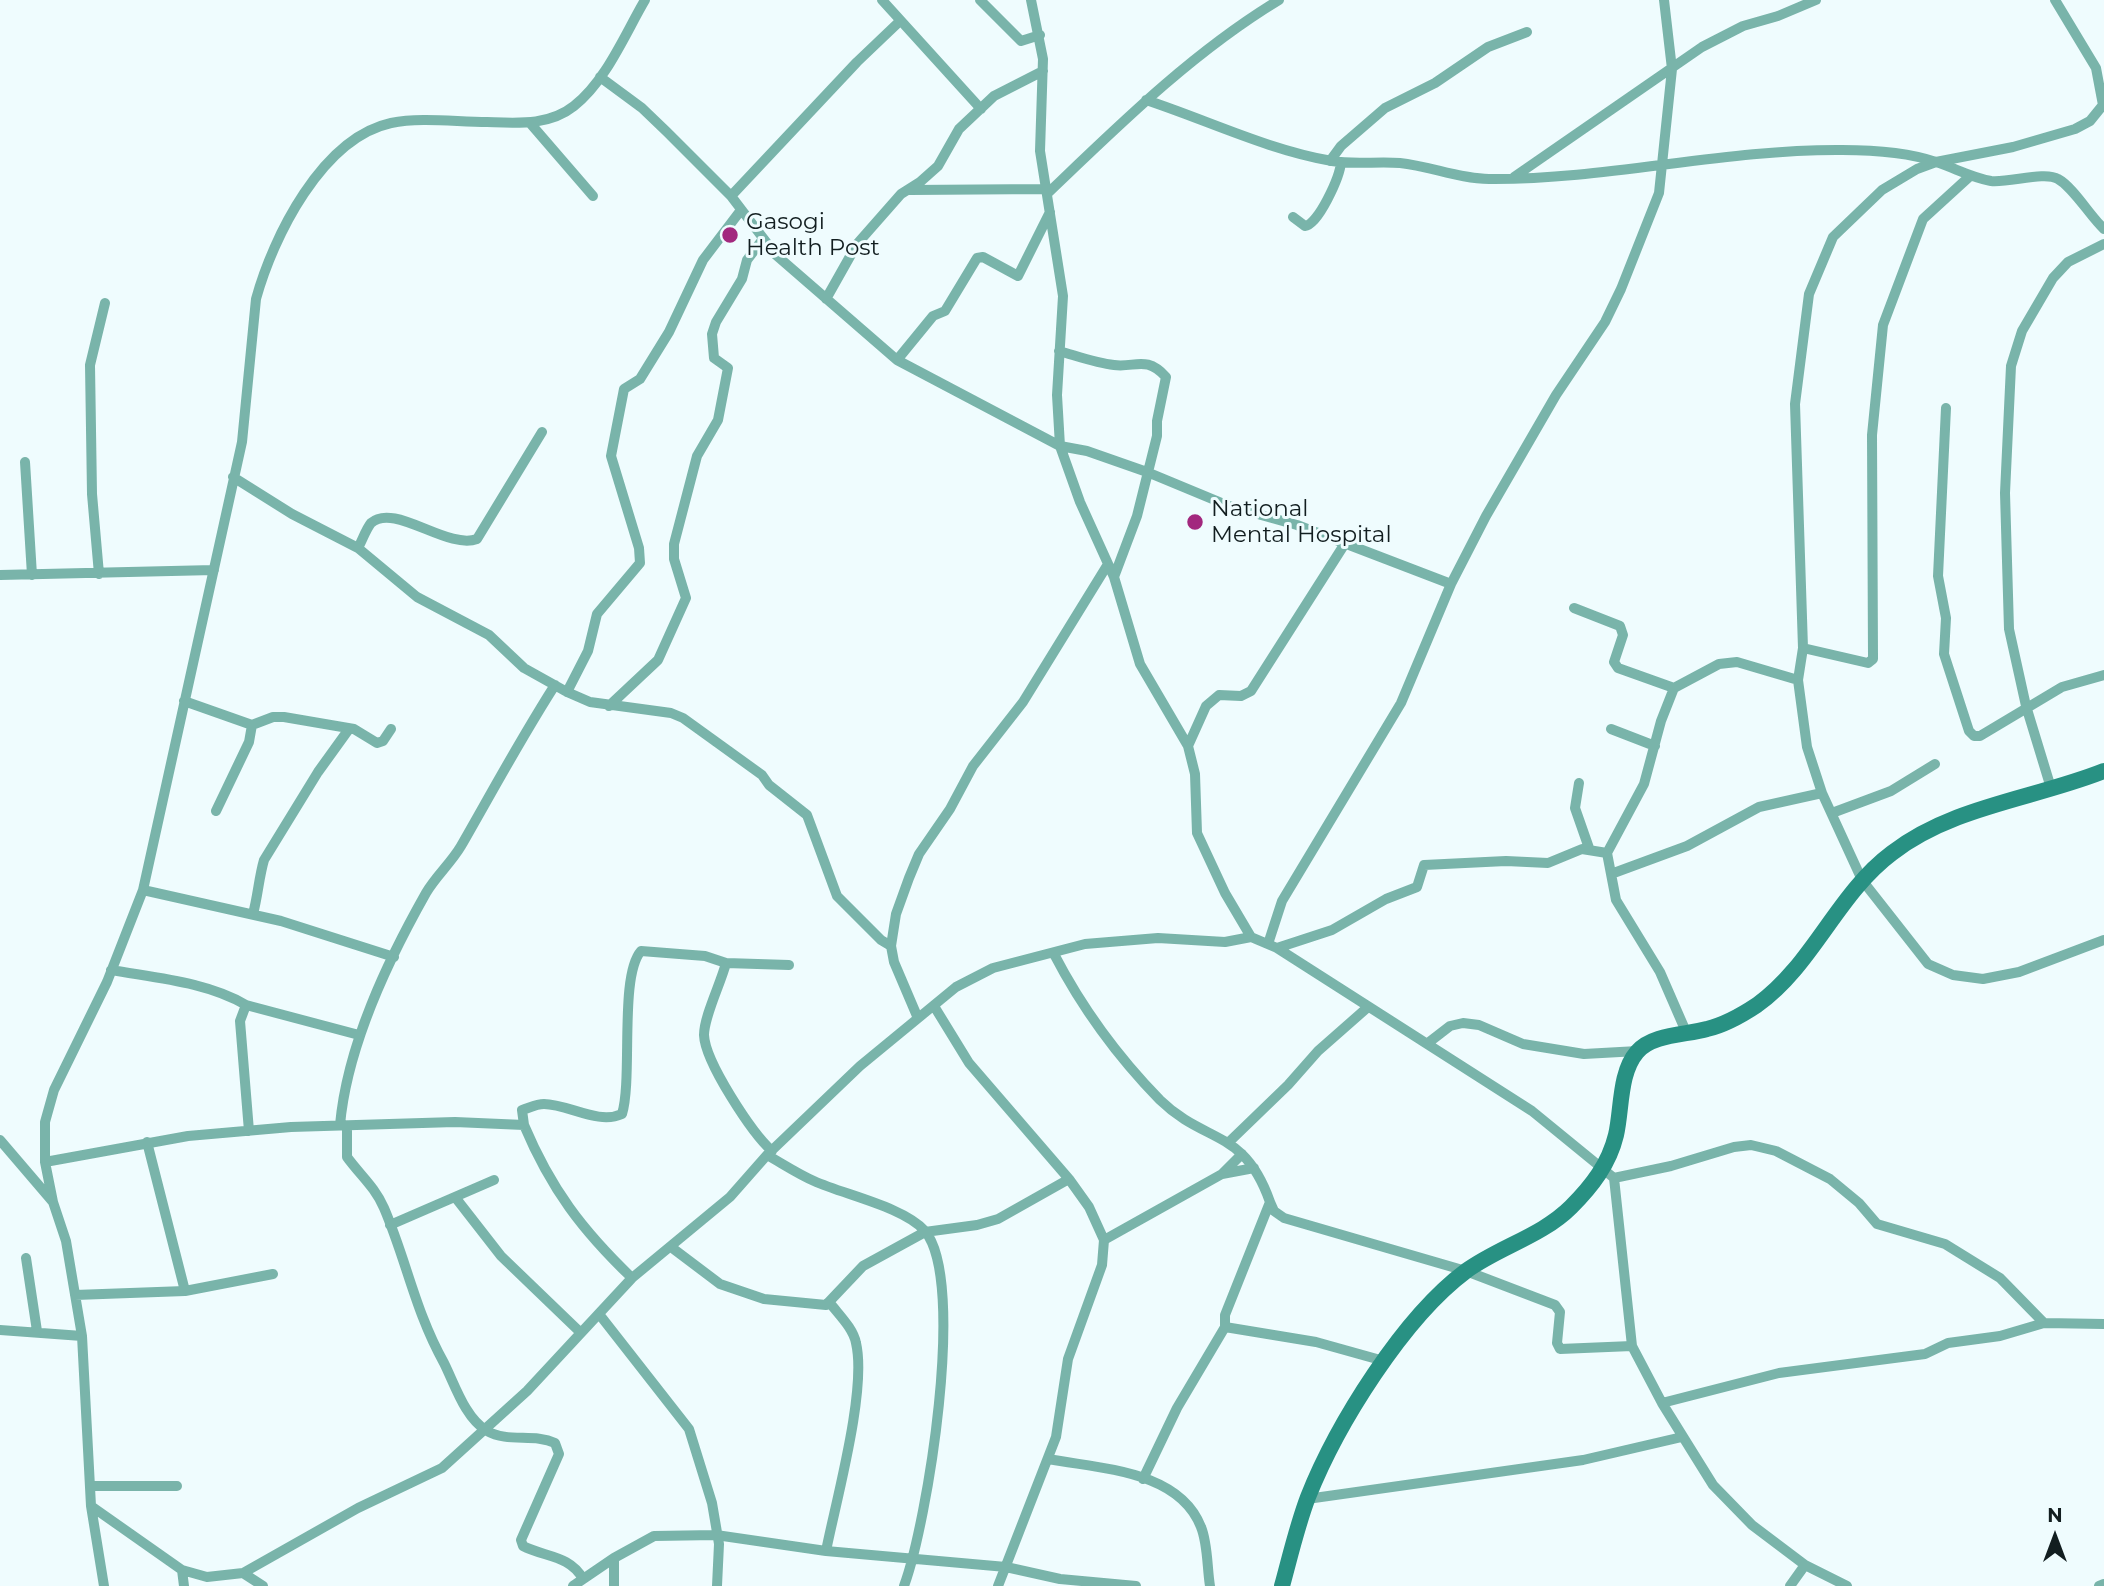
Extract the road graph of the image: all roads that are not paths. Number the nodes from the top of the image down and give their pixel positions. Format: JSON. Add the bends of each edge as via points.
{"nodes":[{"id":1,"x":645,"y":0,"type":"edge"},
{"id":2,"x":882,"y":0,"type":"edge"},
{"id":3,"x":980,"y":0,"type":"edge"},
{"id":4,"x":1031,"y":0,"type":"edge"},
{"id":5,"x":1279,"y":0,"type":"edge"},
{"id":6,"x":1664,"y":0,"type":"edge"},
{"id":7,"x":1816,"y":0,"type":"edge"},
{"id":8,"x":2055,"y":0,"type":"edge"},
{"id":9,"x":900,"y":21,"type":"junction"},
{"id":10,"x":1527,"y":32,"type":"dead end"},
{"id":11,"x":1040,"y":35,"type":"junction"},
{"id":12,"x":1672,"y":69,"type":"junction"},
{"id":13,"x":1043,"y":71,"type":"junction"},
{"id":14,"x":600,"y":77,"type":"junction"},
{"id":15,"x":1146,"y":100,"type":"junction"},
{"id":16,"x":2104,"y":105,"type":"edge"},
{"id":17,"x":981,"y":109,"type":"junction"},
{"id":18,"x":530,"y":123,"type":"junction"},
{"id":19,"x":1336,"y":161,"type":"junction"},
{"id":20,"x":1936,"y":162,"type":"junction"},
{"id":21,"x":1662,"y":167,"type":"junction"},
{"id":22,"x":1514,"y":177,"type":"junction"},
{"id":23,"x":1969,"y":177,"type":"junction"},
{"id":24,"x":910,"y":190,"type":"junction"},
{"id":25,"x":1047,"y":191,"type":"junction"},
{"id":26,"x":593,"y":196,"type":"dead end"},
{"id":27,"x":730,"y":196,"type":"junction"},
{"id":28,"x":741,"y":210,"type":"junction"},
{"id":29,"x":1050,"y":212,"type":"junction"},
{"id":30,"x":1293,"y":217,"type":"dead end"},
{"id":31,"x":2104,"y":229,"type":"edge"},
{"id":32,"x":762,"y":239,"type":"junction"},
{"id":33,"x":2104,"y":244,"type":"edge"},
{"id":34,"x":826,"y":299,"type":"junction"},
{"id":35,"x":105,"y":303,"type":"dead end"},
{"id":36,"x":1059,"y":351,"type":"junction"},
{"id":37,"x":897,"y":360,"type":"junction"},
{"id":38,"x":1946,"y":408,"type":"dead end"},
{"id":39,"x":542,"y":432,"type":"dead end"},
{"id":40,"x":1060,"y":446,"type":"junction"},
{"id":41,"x":25,"y":462,"type":"dead end"},
{"id":42,"x":1147,"y":472,"type":"junction"},
{"id":43,"x":233,"y":477,"type":"junction"},
{"id":44,"x":1344,"y":545,"type":"junction"},
{"id":45,"x":358,"y":548,"type":"junction"},
{"id":46,"x":1108,"y":564,"type":"junction"},
{"id":47,"x":214,"y":570,"type":"junction"},
{"id":48,"x":99,"y":574,"type":"junction"},
{"id":49,"x":0,"y":575,"type":"edge"},
{"id":50,"x":32,"y":575,"type":"junction"},
{"id":51,"x":1114,"y":577,"type":"junction"},
{"id":52,"x":1451,"y":584,"type":"junction"},
{"id":53,"x":1574,"y":608,"type":"dead end"},
{"id":54,"x":1803,"y":648,"type":"junction"},
{"id":55,"x":2104,"y":675,"type":"edge"},
{"id":56,"x":1798,"y":680,"type":"junction"},
{"id":57,"x":555,"y":685,"type":"junction"},
{"id":58,"x":1674,"y":688,"type":"junction"},
{"id":59,"x":566,"y":692,"type":"junction"},
{"id":60,"x":184,"y":701,"type":"junction"},
{"id":61,"x":609,"y":706,"type":"junction"},
{"id":62,"x":2026,"y":706,"type":"junction"},
{"id":63,"x":252,"y":725,"type":"junction"},
{"id":64,"x":349,"y":729,"type":"junction"},
{"id":65,"x":391,"y":729,"type":"dead end"},
{"id":66,"x":1611,"y":729,"type":"dead end"},
{"id":67,"x":1188,"y":746,"type":"junction"},
{"id":68,"x":1655,"y":746,"type":"junction"},
{"id":69,"x":1935,"y":764,"type":"dead end"},
{"id":70,"x":2104,"y":771,"type":"edge"},
{"id":71,"x":1579,"y":783,"type":"dead end"},
{"id":72,"x":2051,"y":788,"type":"junction"},
{"id":73,"x":1822,"y":793,"type":"junction"},
{"id":74,"x":216,"y":811,"type":"dead end"},
{"id":75,"x":1832,"y":813,"type":"junction"},
{"id":76,"x":1589,"y":848,"type":"junction"},
{"id":77,"x":1607,"y":853,"type":"junction"},
{"id":78,"x":1611,"y":874,"type":"junction"},
{"id":79,"x":1862,"y":880,"type":"junction"},
{"id":80,"x":143,"y":890,"type":"junction"},
{"id":81,"x":253,"y":914,"type":"junction"},
{"id":82,"x":1251,"y":937,"type":"junction"},
{"id":83,"x":2104,"y":940,"type":"edge"},
{"id":84,"x":891,"y":946,"type":"junction"},
{"id":85,"x":1272,"y":946,"type":"junction"},
{"id":86,"x":1054,"y":954,"type":"junction"},
{"id":87,"x":394,"y":957,"type":"junction"},
{"id":88,"x":726,"y":963,"type":"junction"},
{"id":89,"x":789,"y":964,"type":"dead end"},
{"id":90,"x":111,"y":970,"type":"junction"},
{"id":91,"x":246,"y":1005,"type":"junction"},
{"id":92,"x":934,"y":1006,"type":"junction"},
{"id":93,"x":1368,"y":1007,"type":"junction"},
{"id":94,"x":917,"y":1016,"type":"junction"},
{"id":95,"x":1687,"y":1034,"type":"junction"},
{"id":96,"x":359,"y":1035,"type":"junction"},
{"id":97,"x":1428,"y":1043,"type":"junction"},
{"id":98,"x":1638,"y":1051,"type":"junction"},
{"id":99,"x":524,"y":1125,"type":"junction"},
{"id":100,"x":343,"y":1126,"type":"junction"},
{"id":101,"x":249,"y":1131,"type":"junction"},
{"id":102,"x":147,"y":1142,"type":"junction"},
{"id":103,"x":1229,"y":1142,"type":"junction"},
{"id":104,"x":2,"y":1145,"type":"edge"},
{"id":105,"x":769,"y":1153,"type":"junction"},
{"id":106,"x":1242,"y":1154,"type":"junction"},
{"id":107,"x":45,"y":1162,"type":"junction"},
{"id":108,"x":1254,"y":1168,"type":"junction"},
{"id":109,"x":1222,"y":1174,"type":"junction"},
{"id":110,"x":1608,"y":1175,"type":"junction"},
{"id":111,"x":1069,"y":1179,"type":"junction"},
{"id":112,"x":494,"y":1180,"type":"dead end"},
{"id":113,"x":455,"y":1197,"type":"junction"},
{"id":114,"x":53,"y":1202,"type":"junction"},
{"id":115,"x":1270,"y":1202,"type":"junction"},
{"id":116,"x":390,"y":1225,"type":"junction"},
{"id":117,"x":925,"y":1231,"type":"junction"},
{"id":118,"x":1104,"y":1240,"type":"junction"},
{"id":119,"x":671,"y":1247,"type":"junction"},
{"id":120,"x":26,"y":1258,"type":"dead end"},
{"id":121,"x":1466,"y":1271,"type":"junction"},
{"id":122,"x":273,"y":1274,"type":"dead end"},
{"id":123,"x":632,"y":1278,"type":"junction"},
{"id":124,"x":186,"y":1291,"type":"junction"},
{"id":125,"x":75,"y":1295,"type":"junction"},
{"id":126,"x":830,"y":1303,"type":"junction"},
{"id":127,"x":599,"y":1314,"type":"junction"},
{"id":128,"x":2044,"y":1323,"type":"junction"},
{"id":129,"x":2104,"y":1324,"type":"edge"},
{"id":130,"x":1225,"y":1327,"type":"junction"},
{"id":131,"x":0,"y":1330,"type":"edge"},
{"id":132,"x":37,"y":1331,"type":"junction"},
{"id":133,"x":581,"y":1333,"type":"junction"},
{"id":134,"x":82,"y":1336,"type":"junction"},
{"id":135,"x":1632,"y":1346,"type":"junction"},
{"id":136,"x":1384,"y":1362,"type":"junction"},
{"id":137,"x":1662,"y":1403,"type":"junction"},
{"id":138,"x":486,"y":1430,"type":"junction"},
{"id":139,"x":1682,"y":1437,"type":"junction"},
{"id":140,"x":1049,"y":1459,"type":"junction"},
{"id":141,"x":1143,"y":1479,"type":"junction"},
{"id":142,"x":90,"y":1486,"type":"junction"},
{"id":143,"x":177,"y":1486,"type":"dead end"},
{"id":144,"x":1307,"y":1499,"type":"junction"},
{"id":145,"x":91,"y":1507,"type":"junction"},
{"id":146,"x":716,"y":1535,"type":"junction"},
{"id":147,"x":826,"y":1551,"type":"junction"},
{"id":148,"x":614,"y":1558,"type":"junction"},
{"id":149,"x":914,"y":1559,"type":"junction"},
{"id":150,"x":1805,"y":1565,"type":"junction"},
{"id":151,"x":1006,"y":1567,"type":"junction"},
{"id":152,"x":182,"y":1570,"type":"junction"},
{"id":153,"x":243,"y":1573,"type":"junction"},
{"id":154,"x":578,"y":1583,"type":"edge"},
{"id":155,"x":104,"y":1586,"type":"edge"},
{"id":156,"x":184,"y":1586,"type":"edge"},
{"id":157,"x":263,"y":1586,"type":"edge"},
{"id":158,"x":614,"y":1586,"type":"edge"},
{"id":159,"x":717,"y":1586,"type":"edge"},
{"id":160,"x":904,"y":1586,"type":"edge"},
{"id":161,"x":998,"y":1586,"type":"edge"},
{"id":162,"x":1136,"y":1586,"type":"edge"},
{"id":163,"x":1210,"y":1586,"type":"edge"},
{"id":164,"x":1282,"y":1586,"type":"edge"},
{"id":165,"x":1790,"y":1586,"type":"edge"},
{"id":166,"x":1847,"y":1586,"type":"edge"}],
"edges":[{"from":1,"to":14,"type":"street"},
{"from":2,"to":9,"type":"street"},
{"from":3,"to":11,"type":"street","via":[[1021,41]]},
{"from":4,"to":11,"type":"street"},
{"from":5,"to":15,"type":"street"},
{"from":6,"to":12,"type":"street"},
{"from":7,"to":12,"type":"street","via":[[1742,26]]},
{"from":8,"to":16,"type":"street","via":[[2095,68]]},
{"from":9,"to":17,"type":"street"},
{"from":9,"to":27,"type":"street"},
{"from":10,"to":19,"type":"street","via":[[1488,47],[1435,83],[1385,108]]},
{"from":11,"to":13,"type":"street"},
{"from":12,"to":21,"type":"street"},
{"from":12,"to":22,"type":"street"},
{"from":13,"to":17,"type":"street","via":[[994,96]]},
{"from":13,"to":25,"type":"street","via":[[1040,150]]},
{"from":14,"to":18,"type":"street","via":[[575,106],[557,117]]},
{"from":14,"to":27,"type":"street","via":[[642,108]]},
{"from":15,"to":19,"type":"street","via":[[1273,145]]},
{"from":15,"to":25,"type":"street"},
{"from":16,"to":20,"type":"street","via":[[2075,129]]},
{"from":17,"to":24,"type":"street","via":[[951,138],[938,166]]},
{"from":18,"to":26,"type":"street"},
{"from":18,"to":43,"type":"street","via":[[391,123],[359,135],[318,173],[279,240],[256,299],[249,404]]},
{"from":19,"to":22,"type":"street","via":[[1399,163],[1486,179]]},
{"from":19,"to":30,"type":"street","via":[[1338,180],[1314,223],[1305,226]]},
{"from":20,"to":21,"type":"street","via":[[1843,149],[1743,153]]},
{"from":20,"to":23,"type":"street"},
{"from":20,"to":54,"type":"street","via":[[1882,190],[1833,237],[1809,294],[1795,404]]},
{"from":21,"to":22,"type":"street"},
{"from":21,"to":52,"type":"street","via":[[1659,193],[1605,322],[1556,395]]},
{"from":23,"to":31,"type":"street","via":[[1995,181],[2057,177]]},
{"from":23,"to":54,"type":"street","via":[[1923,219],[1883,325],[1872,435],[1873,659],[1868,663]]},
{"from":24,"to":25,"type":"street"},
{"from":24,"to":34,"type":"street","via":[[901,194],[857,244]]},
{"from":25,"to":29,"type":"street"},
{"from":27,"to":28,"type":"street"},
{"from":28,"to":32,"type":"street"},
{"from":28,"to":59,"type":"street","via":[[703,260],[669,332],[640,379],[624,389],[611,456],[640,563],[597,614],[588,651]]},
{"from":29,"to":36,"type":"street","via":[[1063,296]]},
{"from":29,"to":37,"type":"street","via":[[1018,276],[977,258],[945,310],[933,316]]},
{"from":32,"to":34,"type":"street"},
{"from":32,"to":61,"type":"street","via":[[712,334],[714,358],[728,368],[718,420],[697,456],[674,544],[686,598],[658,660]]},
{"from":33,"to":62,"type":"street","via":[[2068,261],[2053,278],[2022,331],[2011,366],[2006,586],[2013,651]]},
{"from":34,"to":37,"type":"street"},
{"from":35,"to":48,"type":"street","via":[[90,365],[92,494]]},
{"from":36,"to":40,"type":"street"},
{"from":36,"to":42,"type":"street","via":[[1112,365],[1137,362],[1166,377]]},
{"from":37,"to":40,"type":"street"},
{"from":38,"to":62,"type":"street","via":[[1938,576],[1946,618],[1944,654],[1974,736]]},
{"from":39,"to":45,"type":"street","via":[[477,539],[457,542],[403,520],[382,518],[371,523]]},
{"from":40,"to":42,"type":"street"},
{"from":40,"to":46,"type":"street"},
{"from":41,"to":50,"type":"street"},
{"from":42,"to":44,"type":"street"},
{"from":42,"to":51,"type":"street","via":[[1137,516]]},
{"from":43,"to":45,"type":"street"},
{"from":43,"to":47,"type":"street"},
{"from":44,"to":52,"type":"street"},
{"from":44,"to":67,"type":"street","via":[[1251,691],[1241,696],[1219,695],[1206,706]]},
{"from":45,"to":57,"type":"street","via":[[417,597],[489,635],[524,668]]},
{"from":46,"to":51,"type":"street"},
{"from":46,"to":84,"type":"street","via":[[1030,691],[973,766],[919,854],[900,902]]},
{"from":47,"to":48,"type":"street"},
{"from":47,"to":60,"type":"street"},
{"from":48,"to":50,"type":"street"},
{"from":49,"to":50,"type":"street"},
{"from":51,"to":67,"type":"street","via":[[1140,664]]},
{"from":52,"to":85,"type":"street","via":[[1401,703],[1282,901]]},
{"from":53,"to":58,"type":"street","via":[[1620,626],[1623,635],[1614,662],[1618,668]]},
{"from":54,"to":56,"type":"street"},
{"from":55,"to":62,"type":"street","via":[[2062,687]]},
{"from":56,"to":58,"type":"street","via":[[1737,662],[1719,664]]},
{"from":56,"to":73,"type":"street","via":[[1807,747]]},
{"from":57,"to":59,"type":"street"},
{"from":57,"to":87,"type":"street","via":[[459,849],[428,890]]},
{"from":58,"to":68,"type":"street"},
{"from":59,"to":61,"type":"street"},
{"from":60,"to":63,"type":"street"},
{"from":60,"to":80,"type":"street"},
{"from":61,"to":84,"type":"street","via":[[683,718],[762,775],[807,815],[837,895]]},
{"from":62,"to":72,"type":"street"},
{"from":63,"to":64,"type":"street","via":[[273,717]]},
{"from":63,"to":74,"type":"street","via":[[249,742]]},
{"from":64,"to":65,"type":"street","via":[[377,743]]},
{"from":64,"to":81,"type":"street","via":[[264,860]]},
{"from":66,"to":68,"type":"street"},
{"from":67,"to":82,"type":"street","via":[[1195,774],[1197,833]]},
{"from":68,"to":77,"type":"street","via":[[1636,804]]},
{"from":69,"to":75,"type":"street","via":[[1891,791]]},
{"from":70,"to":72,"type":"street"},
{"from":71,"to":76,"type":"street","via":[[1575,808]]},
{"from":72,"to":79,"type":"street","via":[[1922,834]]},
{"from":73,"to":75,"type":"street"},
{"from":73,"to":78,"type":"street","via":[[1759,807],[1687,846]]},
{"from":75,"to":79,"type":"street"},
{"from":76,"to":77,"type":"street"},
{"from":76,"to":85,"type":"street","via":[[1548,863],[1424,865],[1412,890],[1386,899],[1332,930]]},
{"from":77,"to":78,"type":"street"},
{"from":78,"to":95,"type":"street","via":[[1616,900],[1660,972]]},
{"from":79,"to":83,"type":"street","via":[[1928,964],[1953,975],[1983,979],[2019,972]]},
{"from":79,"to":95,"type":"street","via":[[1789,976],[1758,1004],[1711,1028]]},
{"from":80,"to":81,"type":"street"},
{"from":80,"to":90,"type":"street"},
{"from":81,"to":87,"type":"street"},
{"from":82,"to":85,"type":"street"},
{"from":82,"to":86,"type":"street","via":[[1225,942],[1158,938],[1085,944]]},
{"from":84,"to":94,"type":"street"},
{"from":85,"to":93,"type":"street"},
{"from":86,"to":92,"type":"street","via":[[993,968],[956,987]]},
{"from":86,"to":103,"type":"street","via":[[1079,1003],[1162,1102]]},
{"from":87,"to":96,"type":"street"},
{"from":88,"to":89,"type":"street"},
{"from":88,"to":99,"type":"street","via":[[705,956],[641,951],[631,984],[622,1114],[597,1116],[539,1104],[522,1110]]},
{"from":88,"to":105,"type":"street","via":[[704,1035],[744,1119]]},
{"from":90,"to":91,"type":"street","via":[[190,985]]},
{"from":90,"to":107,"type":"street","via":[[47,1106]]},
{"from":91,"to":96,"type":"street"},
{"from":91,"to":101,"type":"street","via":[[240,1021]]},
{"from":92,"to":94,"type":"street"},
{"from":92,"to":111,"type":"street","via":[[969,1063]]},
{"from":93,"to":97,"type":"street"},
{"from":93,"to":103,"type":"street"},
{"from":94,"to":105,"type":"street"},
{"from":95,"to":98,"type":"street","via":[[1651,1042]]},
{"from":96,"to":100,"type":"street","via":[[345,1076]]},
{"from":97,"to":98,"type":"street","via":[[1463,1023],[1523,1044],[1584,1054]]},
{"from":97,"to":110,"type":"street","via":[[1532,1111]]},
{"from":98,"to":110,"type":"street","via":[[1625,1083]]},
{"from":99,"to":100,"type":"street"},
{"from":99,"to":123,"type":"street","via":[[543,1169],[563,1199],[593,1240]]},
{"from":100,"to":101,"type":"street"},
{"from":100,"to":116,"type":"street","via":[[347,1157],[369,1180]]},
{"from":101,"to":102,"type":"street"},
{"from":102,"to":107,"type":"street"},
{"from":102,"to":124,"type":"street"},
{"from":103,"to":106,"type":"street"},
{"from":104,"to":114,"type":"street"},
{"from":105,"to":117,"type":"street","via":[[811,1180],[909,1217]]},
{"from":105,"to":119,"type":"street","via":[[730,1198]]},
{"from":106,"to":108,"type":"street"},
{"from":106,"to":109,"type":"street"},
{"from":107,"to":114,"type":"street"},
{"from":108,"to":109,"type":"street"},
{"from":108,"to":115,"type":"street"},
{"from":109,"to":118,"type":"street"},
{"from":110,"to":121,"type":"street","via":[[1553,1222]]},
{"from":110,"to":128,"type":"street","via":[[1671,1166],[1734,1147],[1751,1145],[1776,1151],[1830,1178],[1877,1224],[1945,1244],[2000,1278]]},
{"from":110,"to":135,"type":"street"},
{"from":111,"to":117,"type":"street","via":[[998,1219]]},
{"from":111,"to":118,"type":"street"},
{"from":112,"to":113,"type":"street"},
{"from":113,"to":116,"type":"street"},
{"from":113,"to":133,"type":"street","via":[[501,1256]]},
{"from":114,"to":125,"type":"street","via":[[66,1241]]},
{"from":115,"to":121,"type":"street","via":[[1284,1218]]},
{"from":115,"to":130,"type":"street","via":[[1225,1315]]},
{"from":116,"to":138,"type":"street","via":[[433,1347],[462,1401]]},
{"from":117,"to":126,"type":"street","via":[[849,1276]]},
{"from":117,"to":149,"type":"street","via":[[936,1250],[944,1307],[928,1492]]},
{"from":118,"to":140,"type":"street","via":[[1102,1265],[1068,1359]]},
{"from":119,"to":123,"type":"street"},
{"from":119,"to":126,"type":"street","via":[[720,1284],[764,1299],[811,1306]]},
{"from":120,"to":132,"type":"street"},
{"from":121,"to":135,"type":"street","via":[[1555,1305],[1560,1312],[1560,1349]]},
{"from":121,"to":136,"type":"street","via":[[1416,1319]]},
{"from":122,"to":124,"type":"street"},
{"from":123,"to":127,"type":"street"},
{"from":124,"to":125,"type":"street"},
{"from":125,"to":134,"type":"street"},
{"from":126,"to":147,"type":"street","via":[[852,1333],[858,1359],[846,1455]]},
{"from":127,"to":133,"type":"street"},
{"from":127,"to":146,"type":"street","via":[[689,1429],[710,1493]]},
{"from":128,"to":129,"type":"street"},
{"from":128,"to":137,"type":"street","via":[[2000,1336],[1958,1340],[1925,1354],[1779,1373]]},
{"from":130,"to":136,"type":"street","via":[[1316,1342]]},
{"from":130,"to":141,"type":"street","via":[[1177,1408]]},
{"from":131,"to":132,"type":"street"},
{"from":132,"to":134,"type":"street"},
{"from":133,"to":138,"type":"street"},
{"from":134,"to":142,"type":"street"},
{"from":135,"to":137,"type":"street"},
{"from":136,"to":144,"type":"street","via":[[1332,1446]]},
{"from":137,"to":139,"type":"street"},
{"from":138,"to":153,"type":"street","via":[[442,1468],[358,1507]]},
{"from":138,"to":154,"type":"street","via":[[555,1443],[559,1454],[521,1540],[530,1550],[570,1564]]},
{"from":139,"to":144,"type":"street","via":[[1583,1460]]},
{"from":139,"to":150,"type":"street","via":[[1713,1485],[1773,1543]]},
{"from":140,"to":141,"type":"street"},
{"from":140,"to":151,"type":"street"},
{"from":141,"to":163,"type":"street","via":[[1172,1491],[1190,1506],[1202,1528]]},
{"from":142,"to":143,"type":"street"},
{"from":142,"to":145,"type":"street"},
{"from":144,"to":164,"type":"street"},
{"from":145,"to":152,"type":"street"},
{"from":145,"to":155,"type":"street"},
{"from":146,"to":147,"type":"street"},
{"from":146,"to":148,"type":"street","via":[[654,1536]]},
{"from":146,"to":159,"type":"street"},
{"from":147,"to":149,"type":"street"},
{"from":148,"to":154,"type":"street"},
{"from":148,"to":158,"type":"street"},
{"from":149,"to":151,"type":"street"},
{"from":149,"to":160,"type":"street"},
{"from":150,"to":165,"type":"street"},
{"from":150,"to":166,"type":"street"},
{"from":151,"to":161,"type":"street"},
{"from":151,"to":162,"type":"street","via":[[1060,1579]]},
{"from":152,"to":153,"type":"street","via":[[207,1577]]},
{"from":152,"to":156,"type":"street"},
{"from":153,"to":157,"type":"street"}]}
